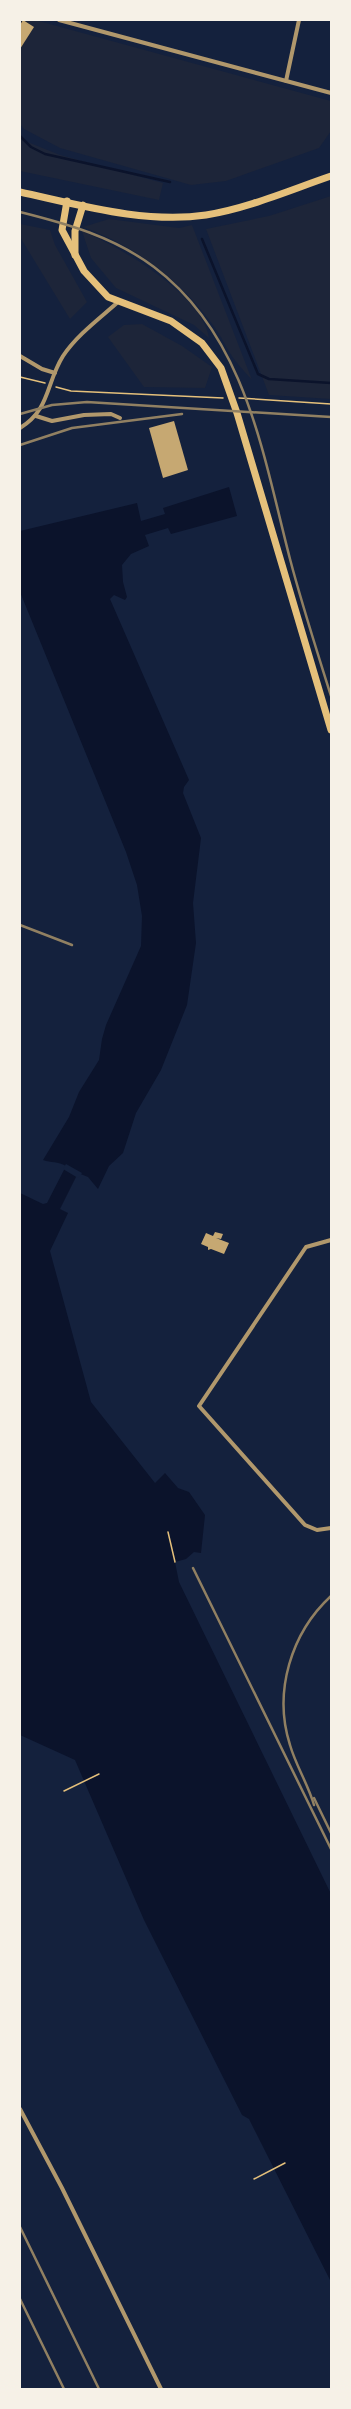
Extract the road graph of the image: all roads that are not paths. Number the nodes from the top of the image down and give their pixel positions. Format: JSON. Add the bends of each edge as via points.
{"nodes":[{"id":1,"x":59,"y":20,"type":"edge"},
{"id":2,"x":299,"y":20,"type":"edge"},
{"id":3,"x":286,"y":81,"type":"junction"},
{"id":4,"x":331,"y":93,"type":"edge"},
{"id":5,"x":331,"y":176,"type":"edge"},
{"id":6,"x":20,"y":192,"type":"edge"},
{"id":7,"x":67,"y":202,"type":"junction"},
{"id":8,"x":83,"y":205,"type":"junction"},
{"id":9,"x":75,"y":256,"type":"junction"},
{"id":10,"x":118,"y":302,"type":"junction"},
{"id":11,"x":20,"y":356,"type":"edge"},
{"id":12,"x":55,"y":373,"type":"junction"},
{"id":13,"x":36,"y":416,"type":"junction"},
{"id":14,"x":120,"y":418,"type":"dead end"},
{"id":15,"x":20,"y":428,"type":"edge"},
{"id":16,"x":331,"y":730,"type":"edge"},
{"id":17,"x":331,"y":1240,"type":"edge"},
{"id":18,"x":331,"y":1528,"type":"edge"},
{"id":19,"x":20,"y":2109,"type":"edge"},
{"id":20,"x":161,"y":2389,"type":"edge"}],
"edges":[{"from":1,"to":3,"type":"street"},
{"from":2,"to":3,"type":"street"},
{"from":3,"to":4,"type":"street"},
{"from":5,"to":8,"type":"main road","via":[[239,207],[194,216],[146,216]]},
{"from":6,"to":7,"type":"main road"},
{"from":7,"to":8,"type":"main road"},
{"from":7,"to":9,"type":"main road","via":[[62,230]]},
{"from":8,"to":9,"type":"main road","via":[[75,231]]},
{"from":9,"to":10,"type":"main road","via":[[96,286]]},
{"from":10,"to":12,"type":"street","via":[[76,341]]},
{"from":10,"to":16,"type":"main road","via":[[171,321],[195,337],[214,357],[232,398]]},
{"from":11,"to":12,"type":"street","via":[[42,369]]},
{"from":12,"to":13,"type":"street"},
{"from":13,"to":14,"type":"street","via":[[52,420],[111,414]]},
{"from":13,"to":15,"type":"street"},
{"from":17,"to":18,"type":"street","via":[[306,1247],[200,1406],[302,1522],[317,1530]]},
{"from":19,"to":20,"type":"street"}]}
